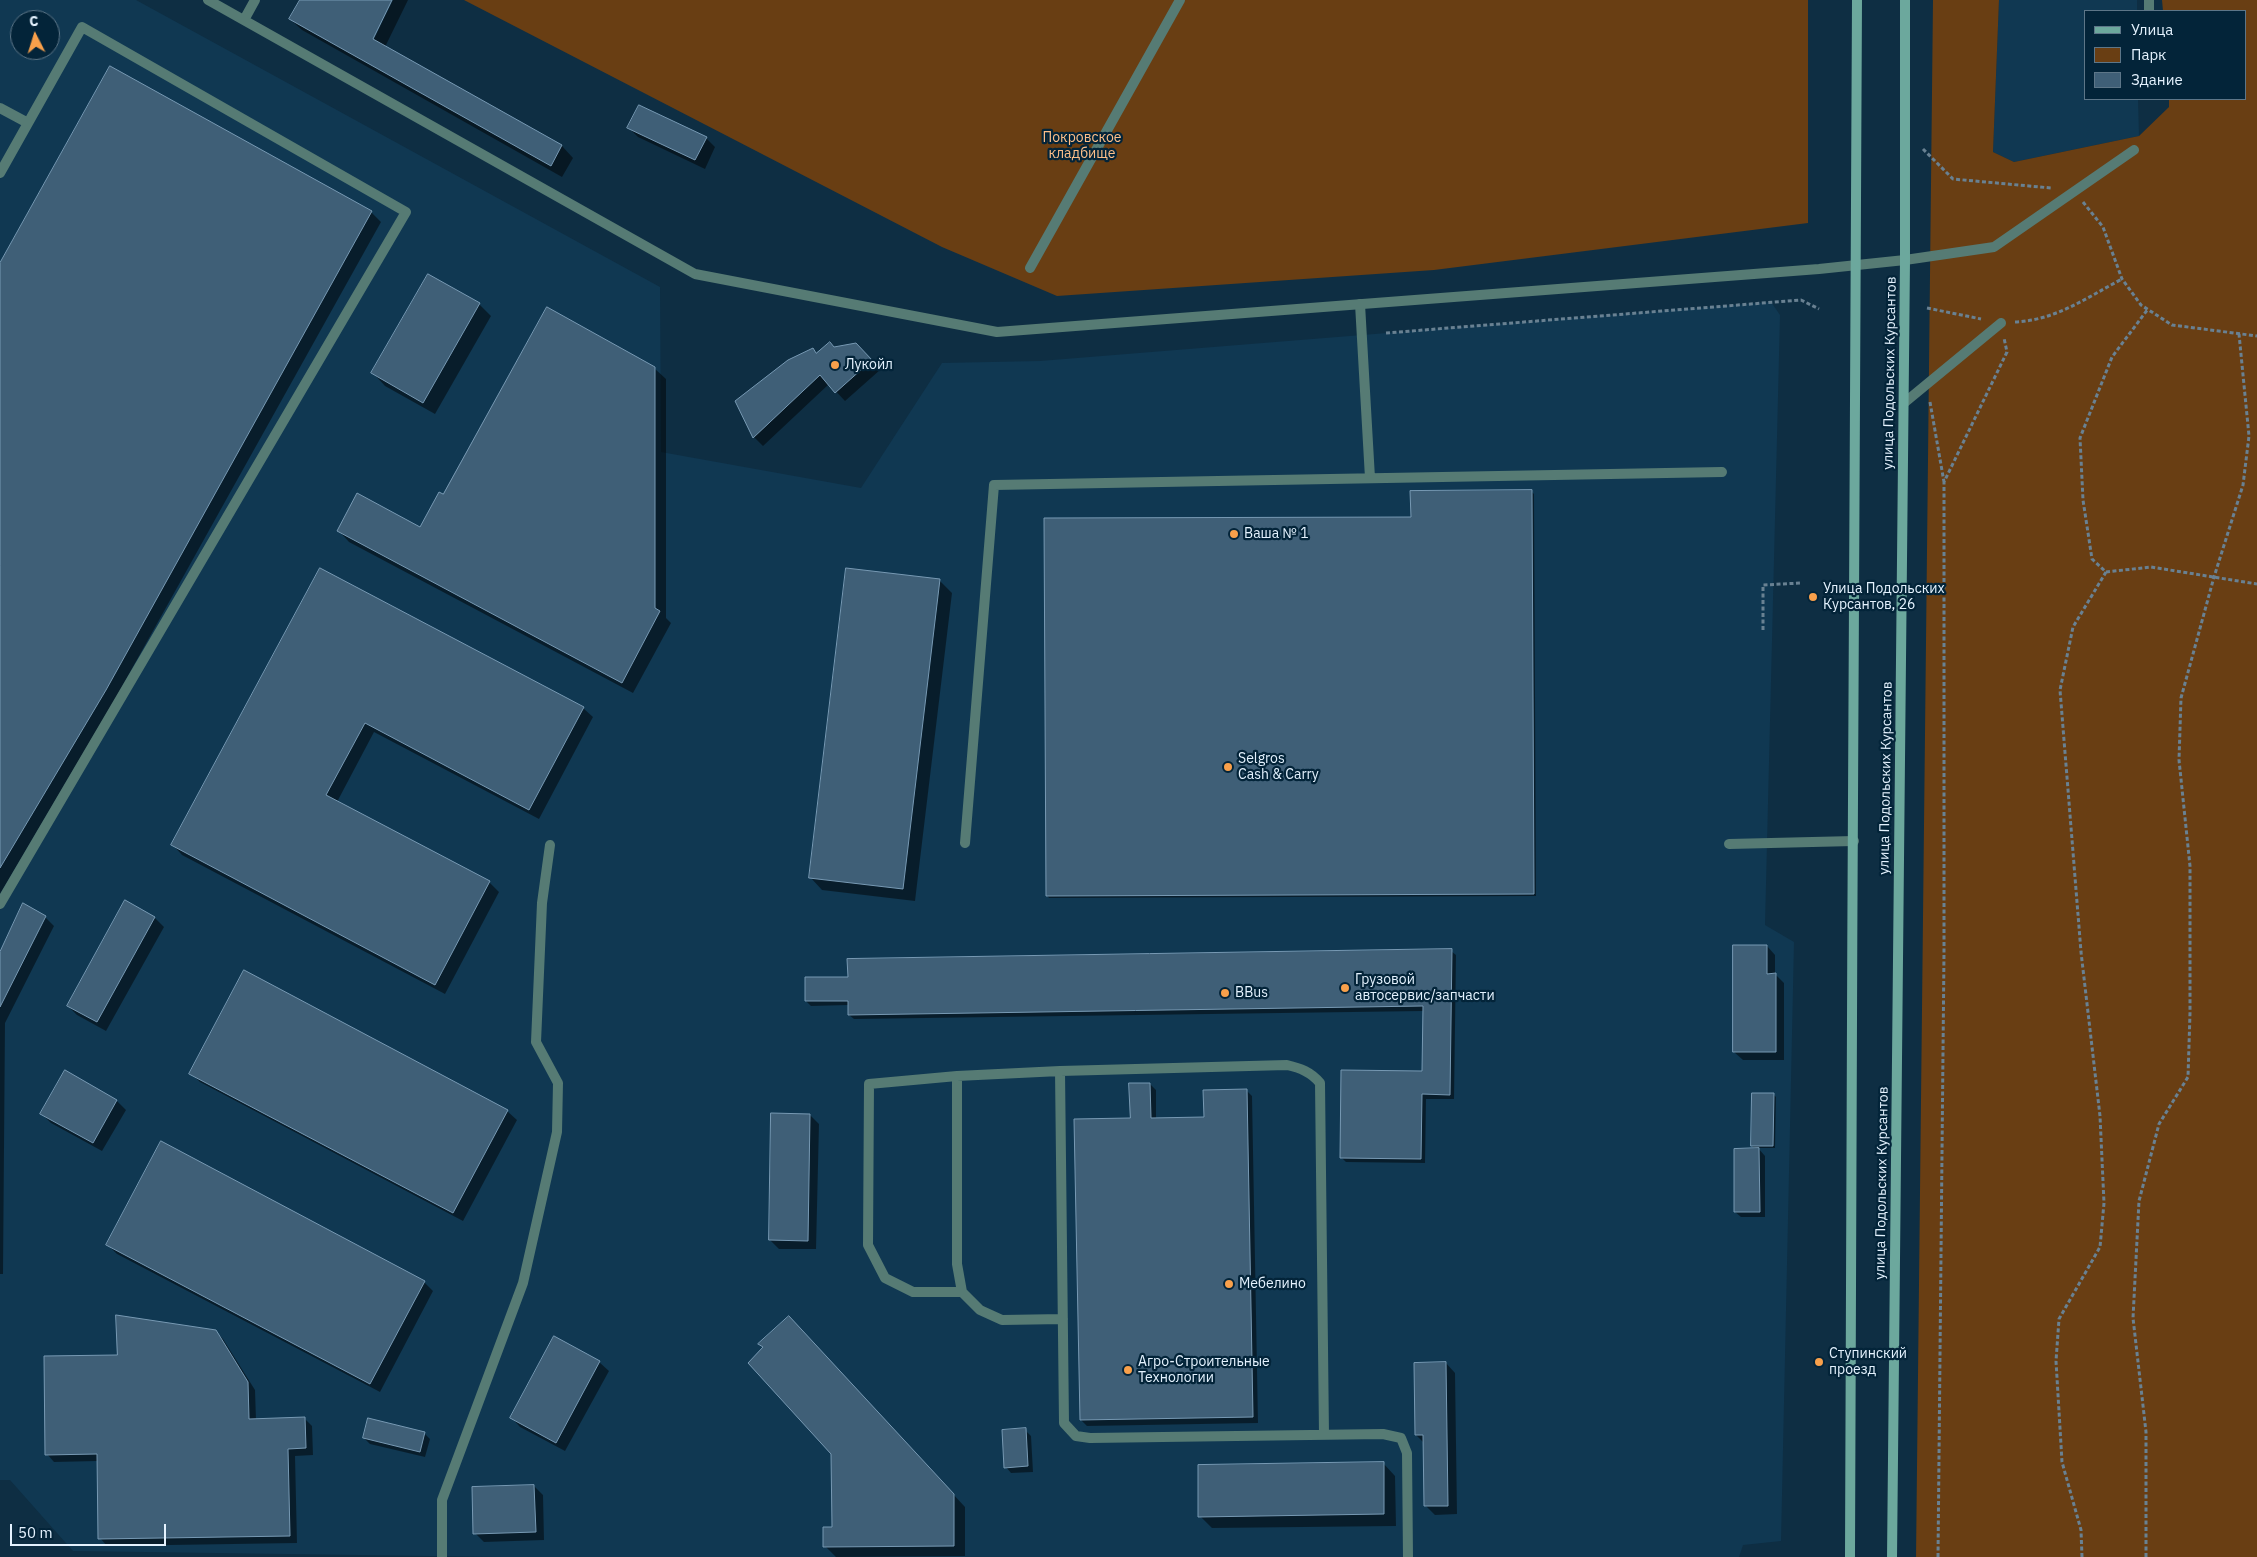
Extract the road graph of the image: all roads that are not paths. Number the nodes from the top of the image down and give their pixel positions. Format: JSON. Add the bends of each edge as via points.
{"nodes":[{"id":1,"x":208,"y":0,"type":"edge"},
{"id":2,"x":255,"y":0,"type":"edge"},
{"id":3,"x":1180,"y":0,"type":"edge"},
{"id":4,"x":1857,"y":0,"type":"edge"},
{"id":5,"x":1905,"y":0,"type":"edge"},
{"id":6,"x":244,"y":20,"type":"junction"},
{"id":7,"x":0,"y":108,"type":"edge"},
{"id":8,"x":28,"y":123,"type":"junction"},
{"id":9,"x":2134,"y":150,"type":"dead end"},
{"id":10,"x":0,"y":173,"type":"edge"},
{"id":11,"x":1905,"y":260,"type":"junction"},
{"id":12,"x":1854,"y":265,"type":"junction"},
{"id":13,"x":1030,"y":268,"type":"dead end"},
{"id":14,"x":1360,"y":304,"type":"junction"},
{"id":15,"x":2001,"y":323,"type":"road end"},
{"id":16,"x":1904,"y":403,"type":"junction"},
{"id":17,"x":1722,"y":472,"type":"dead end"},
{"id":18,"x":1370,"y":478,"type":"junction"},
{"id":19,"x":1854,"y":841,"type":"junction"},
{"id":20,"x":965,"y":843,"type":"dead end"},
{"id":21,"x":1729,"y":844,"type":"dead end"},
{"id":22,"x":550,"y":845,"type":"dead end"},
{"id":23,"x":0,"y":904,"type":"edge"},
{"id":24,"x":1060,"y":1071,"type":"junction"},
{"id":25,"x":957,"y":1076,"type":"junction"},
{"id":26,"x":962,"y":1292,"type":"junction"},
{"id":27,"x":1063,"y":1319,"type":"junction"},
{"id":28,"x":1324,"y":1435,"type":"junction"},
{"id":29,"x":442,"y":1557,"type":"edge"},
{"id":30,"x":1408,"y":1557,"type":"edge"},
{"id":31,"x":1850,"y":1557,"type":"edge"},
{"id":32,"x":1892,"y":1557,"type":"edge"}],
"edges":[{"from":1,"to":6,"type":"street"},
{"from":2,"to":6,"type":"street"},
{"from":3,"to":13,"type":"street"},
{"from":4,"to":12,"type":"main road","name":"улица Подольских Курсантов"},
{"from":5,"to":11,"type":"main road","name":"улица Подольских Курсантов"},
{"from":6,"to":14,"type":"street","via":[[696,274],[998,332]]},
{"from":7,"to":8,"type":"street"},
{"from":8,"to":10,"type":"street"},
{"from":8,"to":23,"type":"street","via":[[82,27],[406,212]]},
{"from":9,"to":11,"type":"street","via":[[1994,247]]},
{"from":11,"to":12,"type":"street"},
{"from":11,"to":16,"type":"main road","name":"улица Подольских Курсантов"},
{"from":12,"to":14,"type":"street"},
{"from":12,"to":19,"type":"main road","name":"улица Подольских Курсантов"},
{"from":14,"to":18,"type":"street"},
{"from":15,"to":16,"type":"street"},
{"from":16,"to":32,"type":"main road","name":"улица Подольских Курсантов"},
{"from":17,"to":18,"type":"street"},
{"from":18,"to":20,"type":"street","via":[[994,485]]},
{"from":19,"to":21,"type":"street"},
{"from":19,"to":31,"type":"main road","name":"улица Подольских Курсантов"},
{"from":22,"to":29,"type":"street","via":[[542,903],[536,1042],[558,1083],[557,1132],[523,1283],[442,1500]]},
{"from":24,"to":25,"type":"street"},
{"from":24,"to":27,"type":"street"},
{"from":24,"to":28,"type":"street","via":[[1286,1065],[1314,1075],[1320,1083]]},
{"from":25,"to":26,"type":"street","via":[[957,1264]]},
{"from":25,"to":26,"type":"street","via":[[869,1084],[868,1245],[885,1278],[913,1292]]},
{"from":26,"to":27,"type":"street","via":[[980,1310],[1002,1320]]},
{"from":27,"to":28,"type":"street","via":[[1064,1423],[1076,1436]]},
{"from":28,"to":30,"type":"street","via":[[1382,1434],[1401,1438],[1408,1452]]}]}
